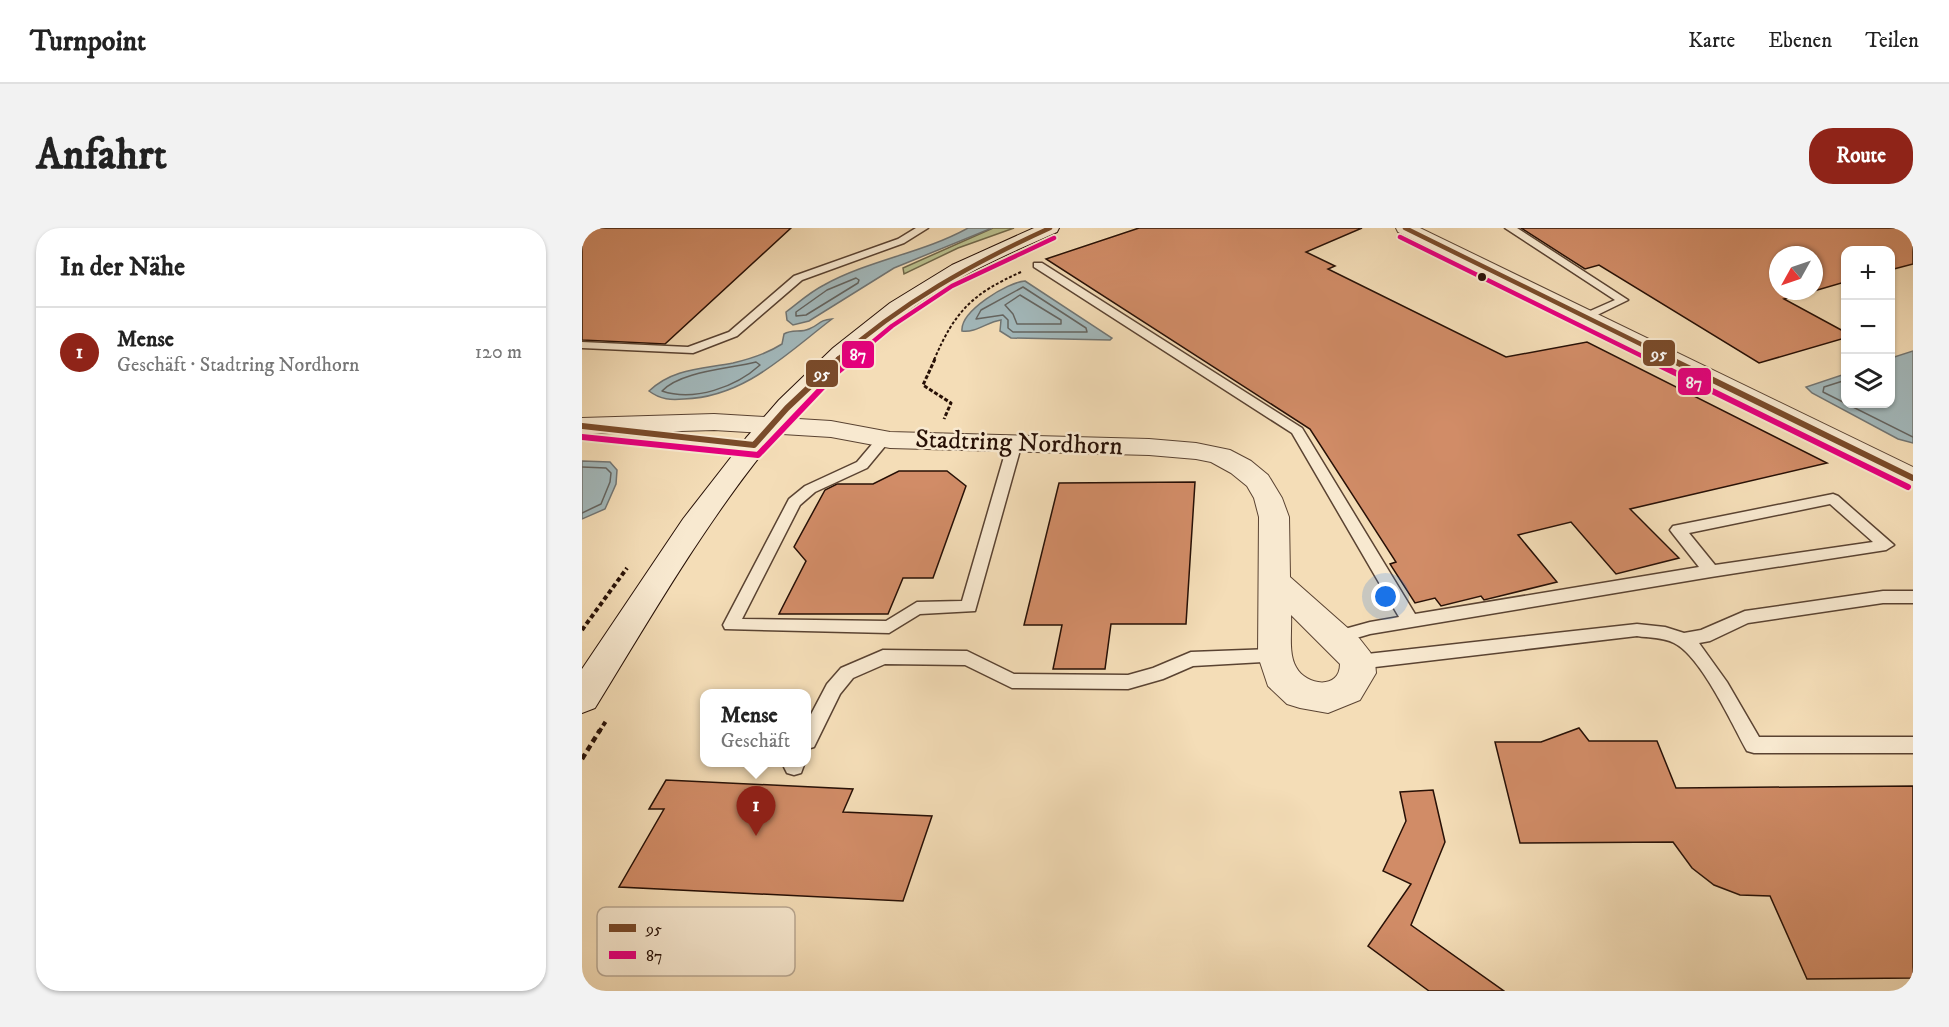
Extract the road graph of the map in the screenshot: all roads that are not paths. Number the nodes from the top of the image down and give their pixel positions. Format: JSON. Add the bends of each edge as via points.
{"nodes":[{"id":1,"x":923,"y":228,"type":"edge"},
{"id":2,"x":1050,"y":228,"type":"edge"},
{"id":3,"x":1405,"y":228,"type":"edge"},
{"id":4,"x":1510,"y":228,"type":"edge"},
{"id":5,"x":1038,"y":265,"type":"road end"},
{"id":6,"x":1585,"y":317,"type":"junction"},
{"id":7,"x":582,"y":345,"type":"edge"},
{"id":8,"x":582,"y":426,"type":"edge"},
{"id":9,"x":763,"y":435,"type":"junction"},
{"id":10,"x":884,"y":439,"type":"junction"},
{"id":11,"x":1015,"y":443,"type":"junction"},
{"id":12,"x":1913,"y":478,"type":"edge"},
{"id":13,"x":1711,"y":571,"type":"junction"},
{"id":14,"x":1274,"y":581,"type":"junction"},
{"id":15,"x":1913,"y":597,"type":"edge"},
{"id":16,"x":1410,"y":621,"type":"junction"},
{"id":17,"x":1684,"y":639,"type":"junction"},
{"id":18,"x":1347,"y":650,"type":"junction"},
{"id":19,"x":1275,"y":656,"type":"junction"},
{"id":20,"x":582,"y":698,"type":"edge"},
{"id":21,"x":811,"y":733,"type":"edge"},
{"id":22,"x":1913,"y":745,"type":"edge"}],
"edges":[{"from":1,"to":7,"type":"lane","via":[[901,241],[798,278],[733,334],[689,351]]},
{"from":2,"to":9,"type":"street","via":[[978,260],[880,322],[824,369]]},
{"from":3,"to":6,"type":"street"},
{"from":4,"to":6,"type":"lane","via":[[1623,300]]},
{"from":5,"to":16,"type":"lane","via":[[1297,431]]},
{"from":6,"to":12,"type":"street"},
{"from":8,"to":9,"type":"street","name":"Stadtring Nordhorn"},
{"from":9,"to":10,"type":"street","name":"Stadtring Nordhorn","via":[[797,446]]},
{"from":9,"to":20,"type":"street","via":[[717,495]]},
{"from":10,"to":11,"type":"street","name":"Stadtring Nordhorn"},
{"from":10,"to":11,"type":"lane","via":[[861,466],[820,483],[794,502],[731,625],[889,627],[917,608],[969,607]]},
{"from":11,"to":14,"type":"street","name":"Stadtring Nordhorn","via":[[1184,450],[1220,456],[1258,481],[1268,498],[1274,517]]},
{"from":13,"to":13,"type":"lane","via":[[1769,562],[1886,545],[1833,499],[1678,530]]},
{"from":13,"to":16,"type":"lane"},
{"from":14,"to":18,"type":"street"},
{"from":14,"to":19,"type":"street","name":"Stadtring Nordhorn"},
{"from":15,"to":17,"type":"lane","via":[[1883,597],[1745,617],[1704,636]]},
{"from":16,"to":18,"type":"lane","via":[[1370,628]]},
{"from":17,"to":18,"type":"lane","via":[[1637,630]]},
{"from":17,"to":22,"type":"lane","via":[[1706,664],[1754,745]]},
{"from":18,"to":19,"type":"street","name":"Stadtring Nordhorn","via":[[1358,673],[1347,690],[1328,698],[1300,694],[1281,676]]},
{"from":19,"to":21,"type":"lane","via":[[1191,659],[1128,682],[1012,681],[967,658],[882,657],[846,673],[833,689]]}]}
